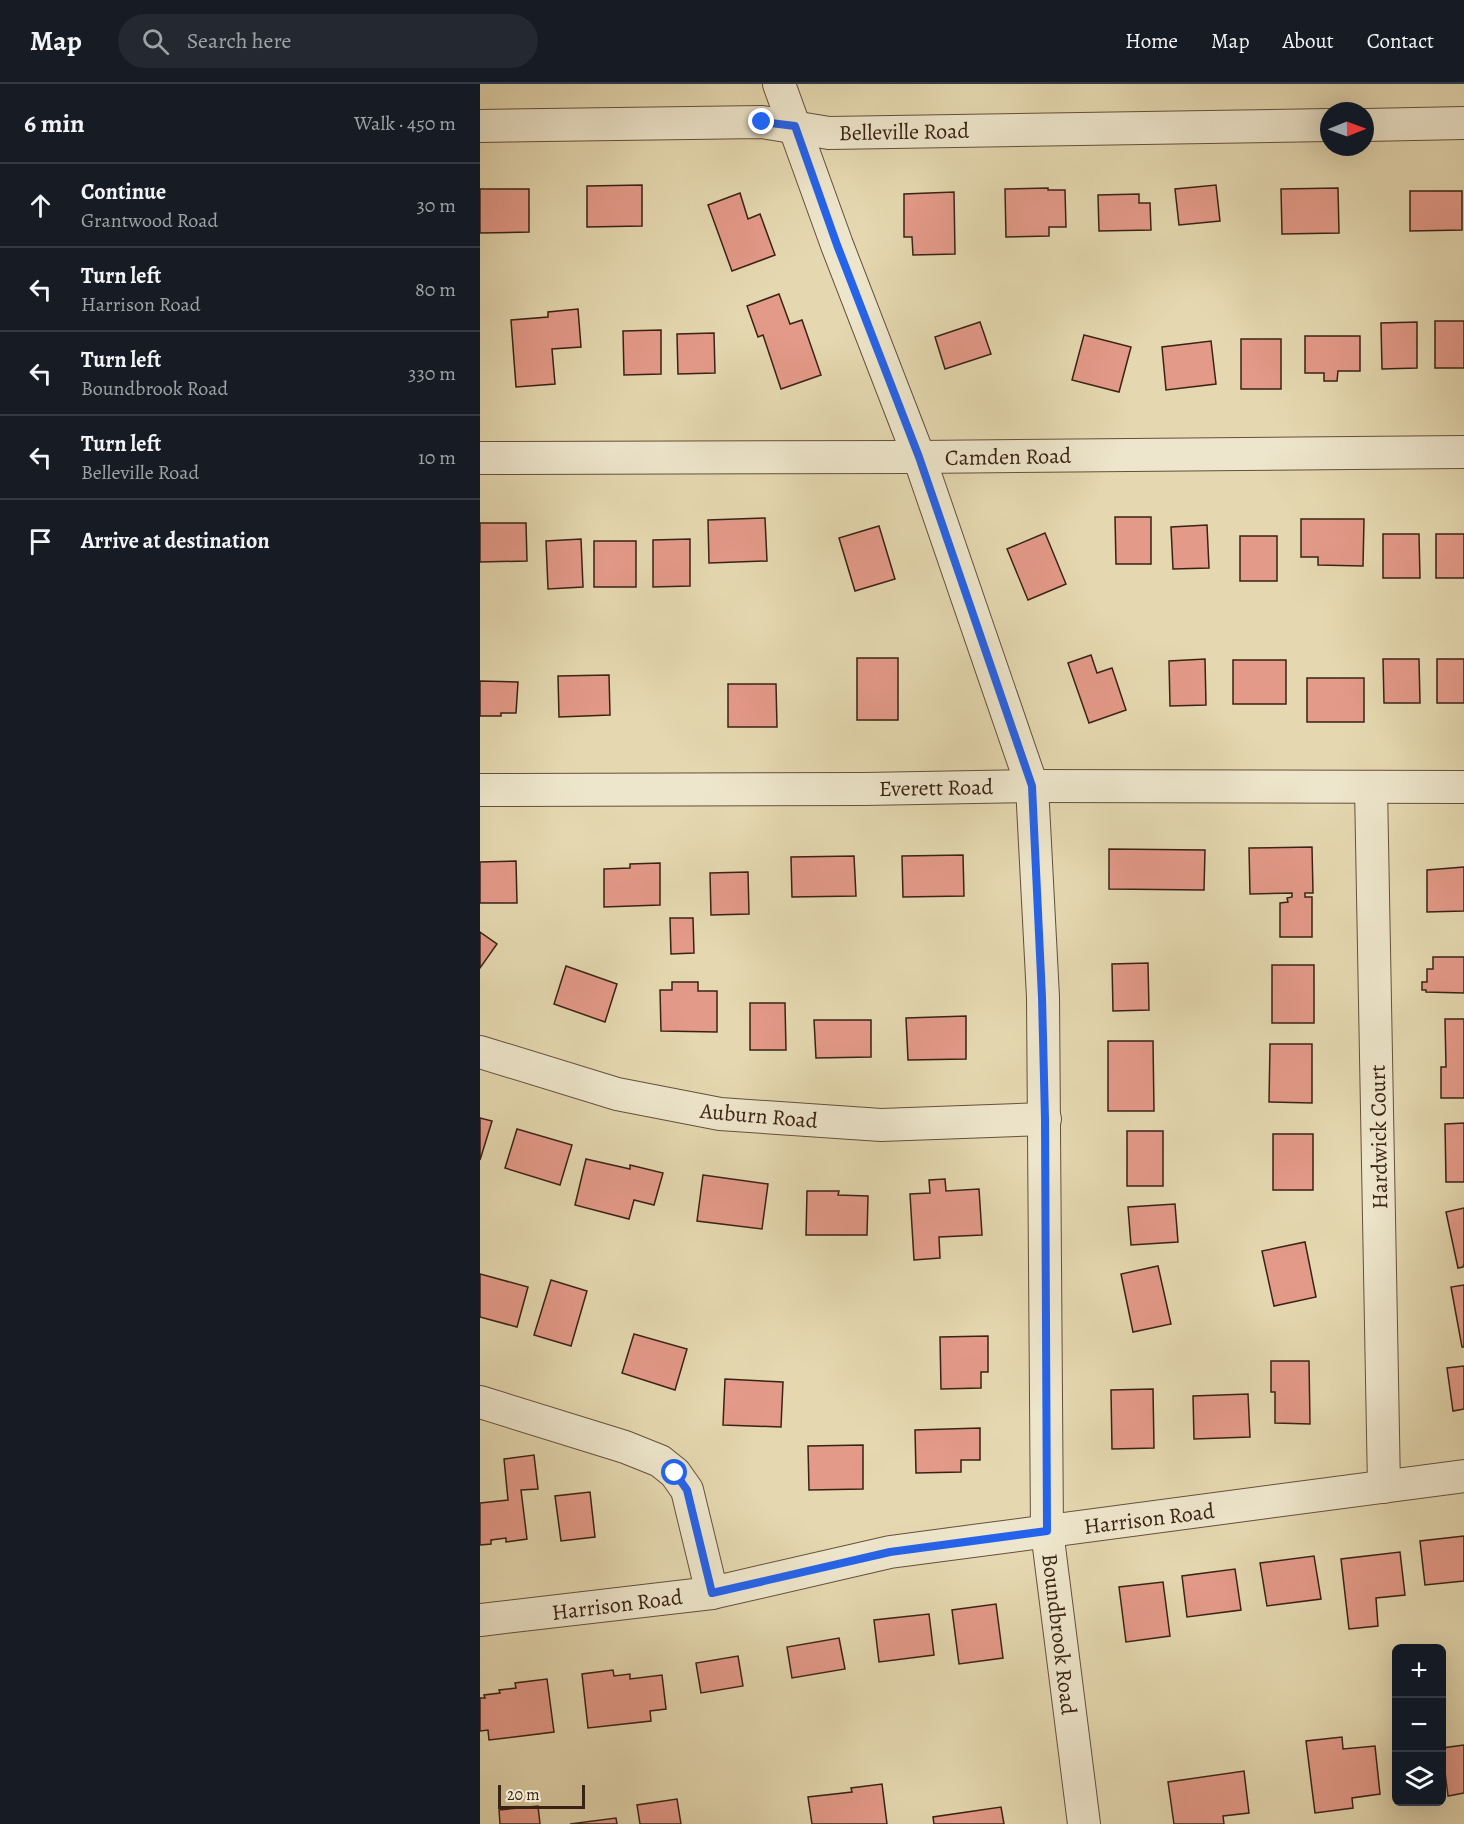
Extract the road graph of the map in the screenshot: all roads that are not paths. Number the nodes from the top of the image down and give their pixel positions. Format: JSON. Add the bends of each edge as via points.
{"nodes":[{"id":1,"x":779,"y":84,"type":"edge"},
{"id":2,"x":1464,"y":123,"type":"edge"},
{"id":3,"x":1374,"y":124,"type":"edge"},
{"id":4,"x":1320,"y":125,"type":"edge"},
{"id":5,"x":480,"y":126,"type":"edge"},
{"id":6,"x":795,"y":126,"type":"junction"},
{"id":7,"x":1464,"y":452,"type":"edge"},
{"id":8,"x":919,"y":457,"type":"junction"},
{"id":9,"x":480,"y":458,"type":"edge"},
{"id":10,"x":1032,"y":786,"type":"junction"},
{"id":11,"x":1464,"y":786,"type":"edge"},
{"id":12,"x":1371,"y":787,"type":"junction"},
{"id":13,"x":480,"y":790,"type":"edge"},
{"id":14,"x":480,"y":1052,"type":"edge"},
{"id":15,"x":1045,"y":1119,"type":"junction"},
{"id":16,"x":480,"y":1402,"type":"edge"},
{"id":17,"x":1464,"y":1476,"type":"edge"},
{"id":18,"x":1384,"y":1487,"type":"junction"},
{"id":19,"x":1047,"y":1531,"type":"junction"},
{"id":20,"x":712,"y":1593,"type":"junction"},
{"id":21,"x":480,"y":1620,"type":"edge"},
{"id":22,"x":1084,"y":1824,"type":"edge"}],
"edges":[{"from":1,"to":6,"type":"street","name":"Boundbrook Road"},
{"from":2,"to":3,"type":"street"},
{"from":4,"to":6,"type":"street","name":"Belleville Road","via":[[829,133]]},
{"from":5,"to":6,"type":"street","name":"Belleville Road","via":[[762,122]]},
{"from":6,"to":8,"type":"street","name":"Boundbrook Road"},
{"from":7,"to":8,"type":"street","name":"Camden Road"},
{"from":8,"to":9,"type":"street","name":"Camden Road"},
{"from":8,"to":10,"type":"street","name":"Boundbrook Road"},
{"from":10,"to":12,"type":"street","name":"Everett Road"},
{"from":10,"to":13,"type":"street","name":"Everett Road"},
{"from":10,"to":15,"type":"street","name":"Boundbrook Road"},
{"from":11,"to":12,"type":"street","name":"Everett Road"},
{"from":12,"to":18,"type":"street","name":"Hardwick Court"},
{"from":14,"to":15,"type":"street","name":"Auburn Road","via":[[616,1094],[720,1114],[881,1125]]},
{"from":15,"to":19,"type":"street","name":"Boundbrook Road"},
{"from":16,"to":20,"type":"street","via":[[625,1447],[660,1461],[675,1473],[687,1490]]},
{"from":17,"to":18,"type":"street","name":"Harrison Road"},
{"from":18,"to":19,"type":"street","name":"Harrison Road"},
{"from":19,"to":20,"type":"street","name":"Harrison Road","via":[[890,1552]]},
{"from":19,"to":22,"type":"street","name":"Boundbrook Road"},
{"from":20,"to":21,"type":"street","name":"Harrison Road"}]}
